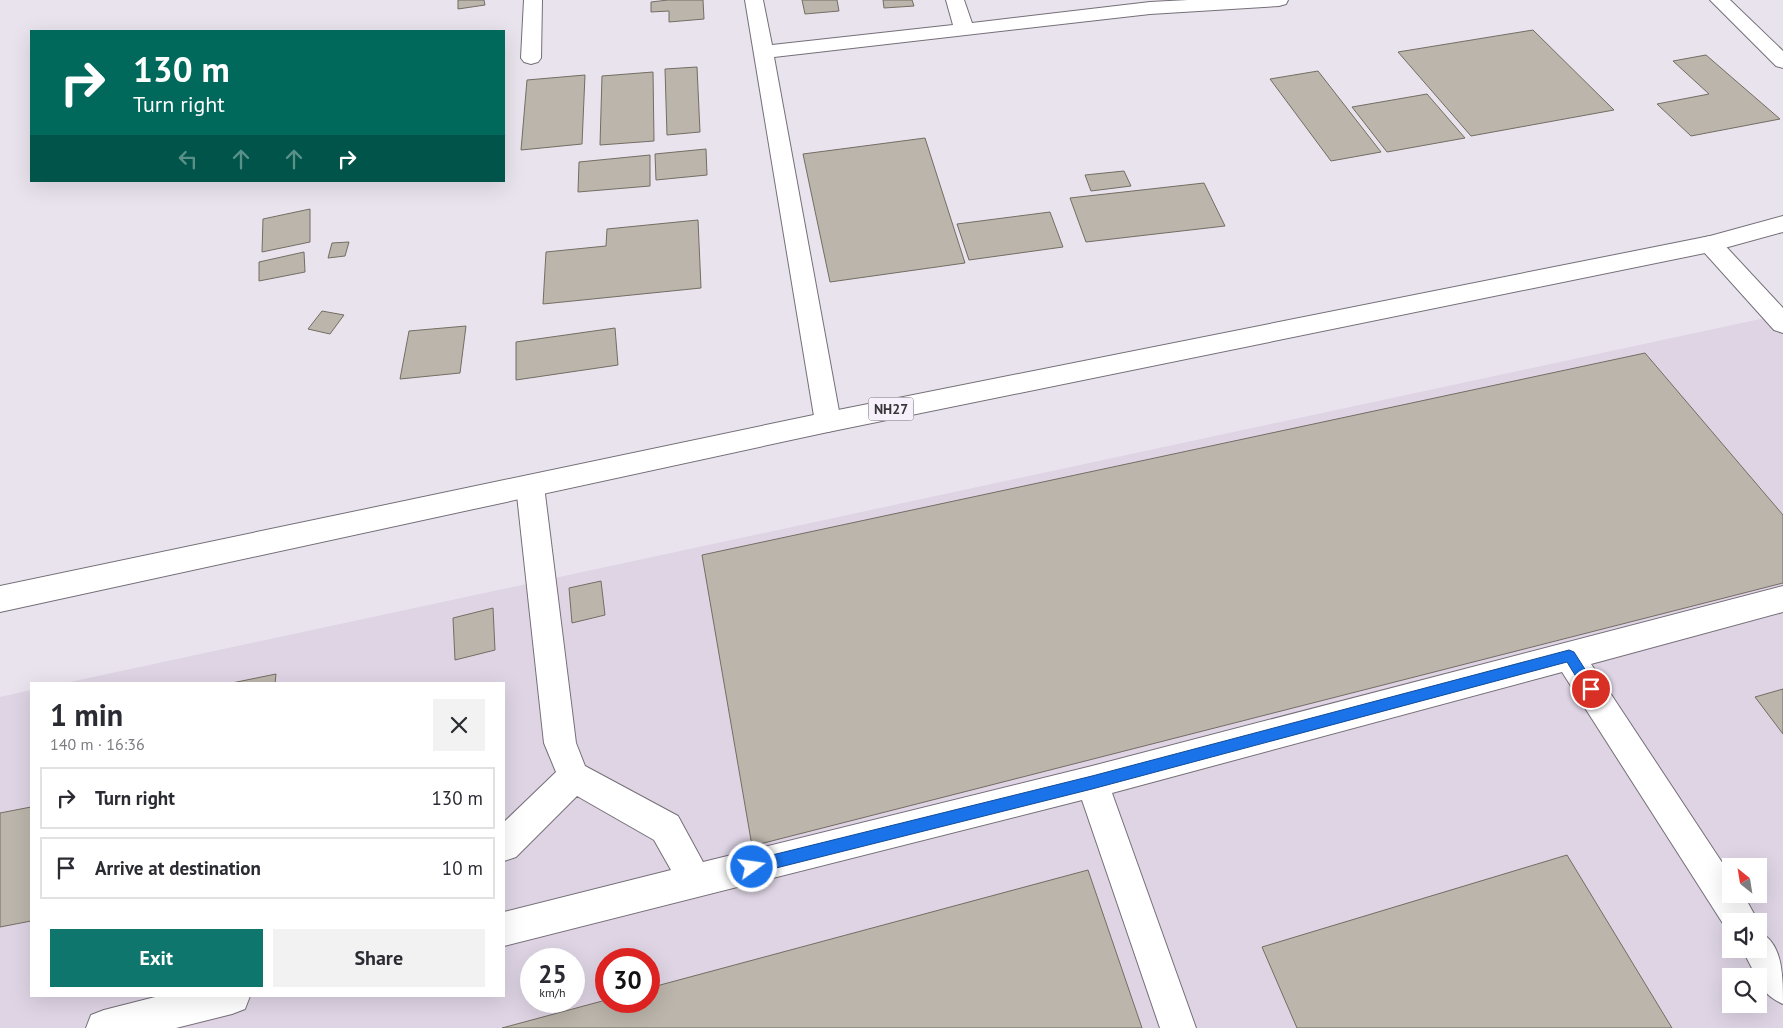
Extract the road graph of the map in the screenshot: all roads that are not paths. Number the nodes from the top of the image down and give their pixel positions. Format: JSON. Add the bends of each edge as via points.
{"nodes":[{"id":1,"x":533,"y":0,"type":"edge"},
{"id":2,"x":754,"y":0,"type":"edge"},
{"id":3,"x":955,"y":0,"type":"edge"},
{"id":4,"x":1279,"y":0,"type":"edge"},
{"id":5,"x":1720,"y":0,"type":"edge"},
{"id":6,"x":1148,"y":4,"type":"edge"},
{"id":7,"x":964,"y":29,"type":"junction"},
{"id":8,"x":763,"y":52,"type":"junction"},
{"id":9,"x":530,"y":58,"type":"dead end"},
{"id":10,"x":1783,"y":62,"type":"edge"},
{"id":11,"x":1783,"y":224,"type":"edge"},
{"id":12,"x":1710,"y":244,"type":"junction"},
{"id":13,"x":1783,"y":324,"type":"edge"},
{"id":14,"x":828,"y":422,"type":"junction"},
{"id":15,"x":530,"y":486,"type":"junction"},
{"id":16,"x":0,"y":600,"type":"edge"},
{"id":17,"x":1783,"y":600,"type":"edge"},
{"id":18,"x":1569,"y":656,"type":"junction"},
{"id":19,"x":574,"y":777,"type":"junction"},
{"id":20,"x":1092,"y":782,"type":"junction"},
{"id":21,"x":505,"y":844,"type":"edge"},
{"id":22,"x":695,"y":881,"type":"junction"},
{"id":23,"x":1736,"y":913,"type":"edge"},
{"id":24,"x":505,"y":929,"type":"edge"},
{"id":25,"x":1765,"y":958,"type":"edge"},
{"id":26,"x":1783,"y":986,"type":"edge"},
{"id":27,"x":228,"y":997,"type":"edge"},
{"id":28,"x":104,"y":1028,"type":"edge"},
{"id":29,"x":1178,"y":1028,"type":"edge"}],
"edges":[{"from":1,"to":9,"type":"main road"},
{"from":2,"to":8,"type":"main road"},
{"from":3,"to":7,"type":"main road"},
{"from":4,"to":6,"type":"main road"},
{"from":5,"to":10,"type":"main road"},
{"from":6,"to":7,"type":"main road"},
{"from":7,"to":8,"type":"main road"},
{"from":8,"to":14,"type":"main road"},
{"from":11,"to":12,"type":"main road","number":"NH27"},
{"from":12,"to":13,"type":"main road"},
{"from":12,"to":14,"type":"main road","number":"NH27"},
{"from":14,"to":15,"type":"main road","number":"NH27"},
{"from":15,"to":16,"type":"main road","number":"NH27"},
{"from":15,"to":19,"type":"main road","via":[[560,742]]},
{"from":17,"to":18,"type":"main road"},
{"from":18,"to":20,"type":"main road"},
{"from":18,"to":23,"type":"main road"},
{"from":19,"to":21,"type":"main road"},
{"from":19,"to":22,"type":"main road","via":[[666,828]]},
{"from":20,"to":22,"type":"main road"},
{"from":20,"to":29,"type":"main road"},
{"from":22,"to":24,"type":"main road"},
{"from":25,"to":26,"type":"main road"},
{"from":27,"to":28,"type":"main road"}]}
